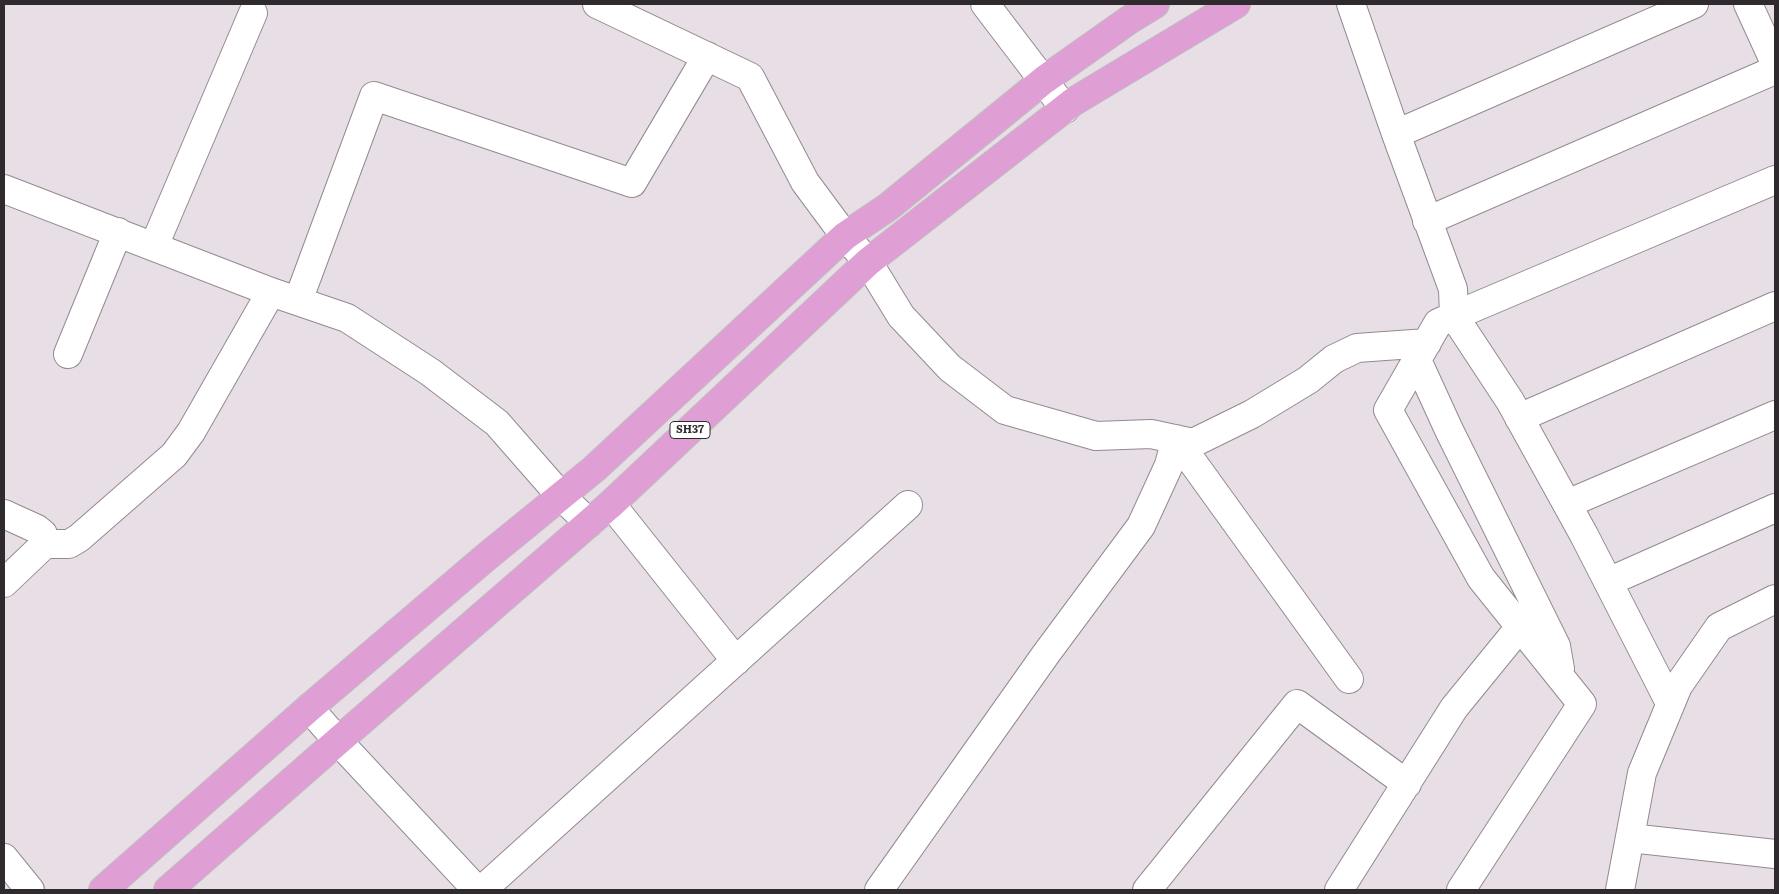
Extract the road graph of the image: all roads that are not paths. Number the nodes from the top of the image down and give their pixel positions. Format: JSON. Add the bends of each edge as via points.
{"nodes":[{"id":1,"x":597,"y":4,"type":"edge"},
{"id":2,"x":985,"y":4,"type":"edge"},
{"id":3,"x":1155,"y":4,"type":"edge"},
{"id":4,"x":1236,"y":4,"type":"edge"},
{"id":5,"x":1351,"y":4,"type":"edge"},
{"id":6,"x":1694,"y":4,"type":"edge"},
{"id":7,"x":1748,"y":4,"type":"edge"},
{"id":8,"x":253,"y":13,"type":"dead end"},
{"id":9,"x":706,"y":56,"type":"junction"},
{"id":10,"x":1775,"y":63,"type":"edge"},
{"id":11,"x":1775,"y":70,"type":"edge"},
{"id":12,"x":1044,"y":80,"type":"junction"},
{"id":13,"x":1065,"y":109,"type":"junction"},
{"id":14,"x":1396,"y":134,"type":"junction"},
{"id":15,"x":1775,"y":180,"type":"edge"},
{"id":16,"x":4,"y":188,"type":"edge"},
{"id":17,"x":1427,"y":221,"type":"junction"},
{"id":18,"x":118,"y":232,"type":"junction"},
{"id":19,"x":845,"y":236,"type":"junction"},
{"id":20,"x":154,"y":246,"type":"junction"},
{"id":21,"x":868,"y":262,"type":"junction"},
{"id":22,"x":271,"y":292,"type":"junction"},
{"id":23,"x":298,"y":301,"type":"junction"},
{"id":24,"x":1775,"y":306,"type":"edge"},
{"id":25,"x":1454,"y":316,"type":"junction"},
{"id":26,"x":1422,"y":352,"type":"junction"},
{"id":27,"x":68,"y":354,"type":"dead end"},
{"id":28,"x":1775,"y":415,"type":"edge"},
{"id":29,"x":1519,"y":418,"type":"junction"},
{"id":30,"x":1176,"y":439,"type":"junction"},
{"id":31,"x":560,"y":495,"type":"junction"},
{"id":32,"x":611,"y":504,"type":"junction"},
{"id":33,"x":1567,"y":504,"type":"junction"},
{"id":34,"x":908,"y":505,"type":"dead end"},
{"id":35,"x":1775,"y":508,"type":"edge"},
{"id":36,"x":4,"y":514,"type":"edge"},
{"id":37,"x":589,"y":523,"type":"junction"},
{"id":38,"x":46,"y":544,"type":"junction"},
{"id":39,"x":1608,"y":582,"type":"junction"},
{"id":40,"x":4,"y":583,"type":"edge"},
{"id":41,"x":1775,"y":599,"type":"edge"},
{"id":42,"x":1520,"y":627,"type":"junction"},
{"id":43,"x":736,"y":661,"type":"junction"},
{"id":44,"x":1560,"y":678,"type":"junction"},
{"id":45,"x":1349,"y":679,"type":"dead end"},
{"id":46,"x":1670,"y":703,"type":"junction"},
{"id":47,"x":310,"y":708,"type":"junction"},
{"id":48,"x":338,"y":741,"type":"junction"},
{"id":49,"x":1407,"y":784,"type":"junction"},
{"id":50,"x":1630,"y":838,"type":"junction"},
{"id":51,"x":1775,"y":854,"type":"edge"},
{"id":52,"x":4,"y":858,"type":"edge"},
{"id":53,"x":30,"y":890,"type":"edge"},
{"id":54,"x":103,"y":890,"type":"edge"},
{"id":55,"x":168,"y":890,"type":"edge"},
{"id":56,"x":477,"y":890,"type":"edge"},
{"id":57,"x":482,"y":890,"type":"edge"},
{"id":58,"x":879,"y":890,"type":"edge"},
{"id":59,"x":1147,"y":890,"type":"edge"},
{"id":60,"x":1339,"y":890,"type":"edge"},
{"id":61,"x":1461,"y":890,"type":"edge"},
{"id":62,"x":1620,"y":890,"type":"edge"}],
"edges":[{"from":1,"to":9,"type":"street"},
{"from":2,"to":12,"type":"street"},
{"from":3,"to":12,"type":"main road","number":"SH37"},
{"from":4,"to":13,"type":"main road","number":"SH37"},
{"from":5,"to":14,"type":"street"},
{"from":6,"to":14,"type":"street"},
{"from":7,"to":10,"type":"street"},
{"from":8,"to":20,"type":"street"},
{"from":9,"to":19,"type":"street","via":[[750,78],[805,182]]},
{"from":9,"to":23,"type":"street","via":[[632,183],[374,96]]},
{"from":11,"to":17,"type":"street"},
{"from":12,"to":13,"type":"street"},
{"from":12,"to":19,"type":"main road","number":"SH37","via":[[888,207]]},
{"from":13,"to":21,"type":"main road","number":"SH37"},
{"from":14,"to":17,"type":"street"},
{"from":15,"to":25,"type":"street"},
{"from":16,"to":18,"type":"street"},
{"from":17,"to":25,"type":"street","via":[[1453,289]]},
{"from":18,"to":20,"type":"street"},
{"from":18,"to":27,"type":"street"},
{"from":19,"to":21,"type":"street"},
{"from":19,"to":31,"type":"main road","number":"SH37","via":[[594,469]]},
{"from":20,"to":22,"type":"street"},
{"from":21,"to":30,"type":"street","via":[[901,316],[950,368],[1005,410],[1096,436],[1151,434]]},
{"from":21,"to":32,"type":"main road","number":"SH37"},
{"from":22,"to":23,"type":"street"},
{"from":22,"to":38,"type":"street","via":[[191,432],[174,455],[79,538],[69,544]]},
{"from":23,"to":31,"type":"street","via":[[347,318],[430,372],[497,423]]},
{"from":24,"to":29,"type":"street"},
{"from":25,"to":26,"type":"street","via":[[1438,323]]},
{"from":25,"to":29,"type":"street"},
{"from":26,"to":30,"type":"street","via":[[1358,348],[1334,359],[1308,380],[1252,414],[1194,443]]},
{"from":26,"to":42,"type":"street","via":[[1388,410],[1480,578]]},
{"from":26,"to":44,"type":"street","via":[[1449,430],[1556,646]]},
{"from":28,"to":33,"type":"street"},
{"from":29,"to":33,"type":"street"},
{"from":30,"to":45,"type":"street"},
{"from":30,"to":58,"type":"street","via":[[1169,465],[1141,526]]},
{"from":31,"to":37,"type":"street"},
{"from":31,"to":47,"type":"main road","number":"SH37"},
{"from":32,"to":37,"type":"main road","number":"SH37"},
{"from":32,"to":43,"type":"street"},
{"from":33,"to":39,"type":"street"},
{"from":34,"to":43,"type":"street"},
{"from":35,"to":39,"type":"street"},
{"from":36,"to":38,"type":"street","via":[[37,529],[43,534]]},
{"from":37,"to":48,"type":"main road","number":"SH37"},
{"from":38,"to":40,"type":"street"},
{"from":39,"to":46,"type":"street"},
{"from":41,"to":46,"type":"street","via":[[1719,627]]},
{"from":42,"to":44,"type":"street"},
{"from":42,"to":49,"type":"street","via":[[1454,708]]},
{"from":43,"to":57,"type":"street"},
{"from":44,"to":61,"type":"street","via":[[1582,704]]},
{"from":46,"to":50,"type":"street","via":[[1642,773]]},
{"from":47,"to":48,"type":"street"},
{"from":47,"to":54,"type":"main road","number":"SH37"},
{"from":48,"to":55,"type":"main road","number":"SH37"},
{"from":48,"to":56,"type":"street"},
{"from":49,"to":59,"type":"street","via":[[1297,704]]},
{"from":49,"to":60,"type":"street"},
{"from":50,"to":51,"type":"street"},
{"from":50,"to":62,"type":"street"},
{"from":52,"to":53,"type":"street"}]}
